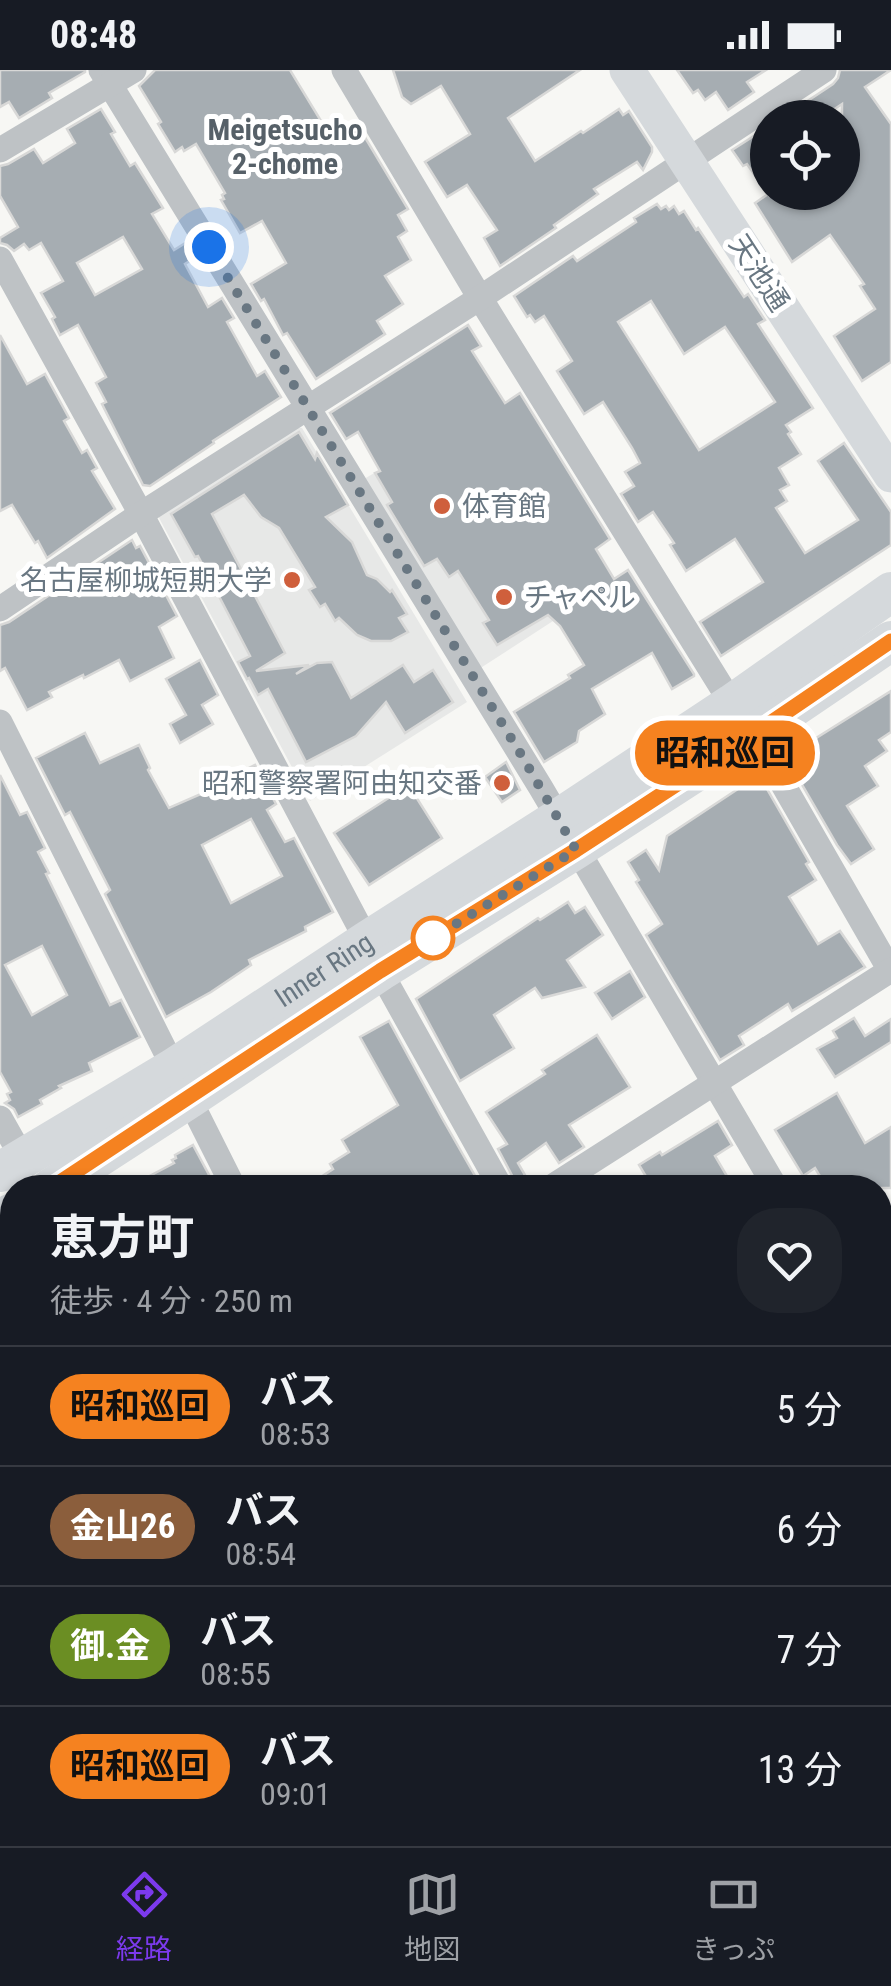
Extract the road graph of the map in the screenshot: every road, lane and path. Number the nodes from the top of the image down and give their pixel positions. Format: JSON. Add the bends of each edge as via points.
{"nodes":[{"id":1,"x":134,"y":70,"type":"edge"},
{"id":2,"x":344,"y":70,"type":"edge"},
{"id":3,"x":628,"y":70,"type":"edge"},
{"id":4,"x":824,"y":70,"type":"edge"},
{"id":5,"x":105,"y":77,"type":"edge"},
{"id":6,"x":0,"y":150,"type":"edge"},
{"id":7,"x":687,"y":162,"type":"junction"},
{"id":8,"x":0,"y":259,"type":"edge"},
{"id":9,"x":480,"y":298,"type":"junction"},
{"id":10,"x":309,"y":409,"type":"junction"},
{"id":11,"x":891,"y":475,"type":"edge"},
{"id":12,"x":141,"y":514,"type":"junction"},
{"id":13,"x":891,"y":592,"type":"edge"},
{"id":14,"x":0,"y":609,"type":"edge"},
{"id":15,"x":891,"y":640,"type":"edge"},
{"id":16,"x":743,"y":719,"type":"junction"},
{"id":17,"x":0,"y":722,"type":"edge"},
{"id":18,"x":567,"y":834,"type":"junction"},
{"id":19,"x":373,"y":956,"type":"junction"},
{"id":20,"x":891,"y":971,"type":"edge"},
{"id":21,"x":182,"y":1083,"type":"junction"},
{"id":22,"x":713,"y":1083,"type":"junction"},
{"id":23,"x":0,"y":1118,"type":"edge"},
{"id":24,"x":11,"y":1165,"type":"edge"},
{"id":25,"x":67,"y":1175,"type":"edge"},
{"id":26,"x":228,"y":1175,"type":"edge"},
{"id":27,"x":494,"y":1175,"type":"edge"},
{"id":28,"x":570,"y":1175,"type":"edge"},
{"id":29,"x":768,"y":1175,"type":"edge"}],
"edges":[{"from":1,"to":5,"type":"street"},
{"from":2,"to":9,"type":"street"},
{"from":3,"to":7,"type":"street","name":"天池通"},
{"from":4,"to":7,"type":"street"},
{"from":5,"to":6,"type":"street"},
{"from":5,"to":10,"type":"street"},
{"from":7,"to":9,"type":"street"},
{"from":7,"to":11,"type":"street","name":"天池通"},
{"from":8,"to":12,"type":"street"},
{"from":9,"to":10,"type":"street"},
{"from":9,"to":16,"type":"street"},
{"from":10,"to":12,"type":"street"},
{"from":10,"to":18,"type":"street"},
{"from":12,"to":14,"type":"street"},
{"from":12,"to":19,"type":"street"},
{"from":13,"to":16,"type":"main road","name":"Inner Ring"},
{"from":15,"to":16,"type":"main road","name":"Inner Ring"},
{"from":16,"to":18,"type":"main road","name":"Inner Ring"},
{"from":16,"to":20,"type":"street"},
{"from":17,"to":21,"type":"street"},
{"from":18,"to":19,"type":"main road","name":"Inner Ring"},
{"from":18,"to":22,"type":"street"},
{"from":19,"to":21,"type":"main road","name":"Inner Ring"},
{"from":19,"to":27,"type":"street"},
{"from":20,"to":22,"type":"street"},
{"from":21,"to":24,"type":"main road","name":"Inner Ring"},
{"from":21,"to":25,"type":"main road","name":"Inner Ring"},
{"from":21,"to":26,"type":"street"},
{"from":22,"to":28,"type":"street"},
{"from":22,"to":29,"type":"street"},
{"from":23,"to":24,"type":"street"}]}
